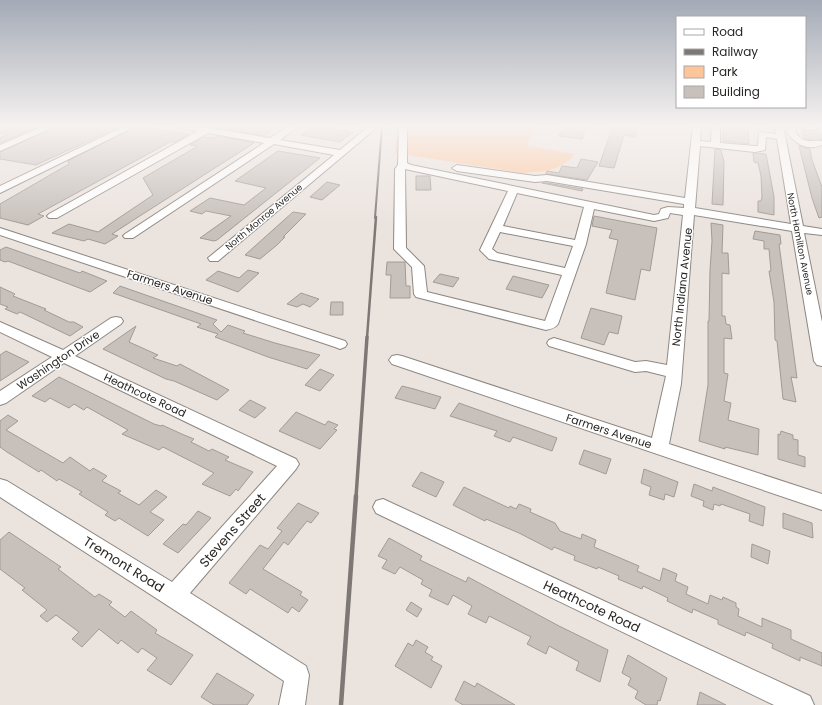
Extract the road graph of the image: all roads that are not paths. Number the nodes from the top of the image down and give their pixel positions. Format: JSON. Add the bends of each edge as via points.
{"nodes":[{"id":1,"x":64,"y":159,"type":"edge"},
{"id":2,"x":155,"y":159,"type":"edge"},
{"id":3,"x":245,"y":159,"type":"edge"},
{"id":4,"x":334,"y":159,"type":"edge"},
{"id":5,"x":403,"y":159,"type":"edge"},
{"id":6,"x":695,"y":159,"type":"edge"},
{"id":7,"x":784,"y":159,"type":"edge"},
{"id":8,"x":403,"y":162,"type":"junction"},
{"id":9,"x":514,"y":189,"type":"junction"},
{"id":10,"x":0,"y":190,"type":"edge"},
{"id":11,"x":590,"y":205,"type":"junction"},
{"id":12,"x":690,"y":208,"type":"junction"},
{"id":13,"x":53,"y":216,"type":"dead end"},
{"id":14,"x":496,"y":228,"type":"junction"},
{"id":15,"x":797,"y":228,"type":"junction"},
{"id":16,"x":0,"y":231,"type":"edge"},
{"id":17,"x":822,"y":232,"type":"edge"},
{"id":18,"x":128,"y":236,"type":"dead end"},
{"id":19,"x":580,"y":244,"type":"junction"},
{"id":20,"x":214,"y":258,"type":"dead end"},
{"id":21,"x":570,"y":273,"type":"junction"},
{"id":22,"x":116,"y":322,"type":"dead end"},
{"id":23,"x":0,"y":326,"type":"edge"},
{"id":24,"x":554,"y":343,"type":"dead end"},
{"id":25,"x":340,"y":344,"type":"dead end"},
{"id":26,"x":63,"y":356,"type":"junction"},
{"id":27,"x":397,"y":360,"type":"dead end"},
{"id":28,"x":822,"y":361,"type":"edge"},
{"id":29,"x":674,"y":372,"type":"junction"},
{"id":30,"x":0,"y":399,"type":"edge"},
{"id":31,"x":659,"y":448,"type":"junction"},
{"id":32,"x":290,"y":464,"type":"joint"},
{"id":33,"x":0,"y":487,"type":"edge"},
{"id":34,"x":822,"y":502,"type":"edge"},
{"id":35,"x":383,"y":507,"type":"dead end"},
{"id":36,"x":174,"y":596,"type":"junction"},
{"id":37,"x":292,"y":705,"type":"edge"},
{"id":38,"x":801,"y":705,"type":"edge"}],
"edges":[{"from":1,"to":10,"type":"street"},
{"from":2,"to":13,"type":"street"},
{"from":3,"to":18,"type":"street"},
{"from":4,"to":20,"type":"street","name":"North Monroe Avenue"},
{"from":5,"to":8,"type":"street"},
{"from":6,"to":12,"type":"street","name":"North Indiana Avenue"},
{"from":7,"to":15,"type":"street","name":"North Hamilton Avenue"},
{"from":8,"to":9,"type":"street"},
{"from":8,"to":12,"type":"street","via":[[535,179],[547,178]]},
{"from":8,"to":21,"type":"street","via":[[400,168],[400,249],[418,266],[421,294],[546,326],[551,324]]},
{"from":9,"to":11,"type":"street"},
{"from":9,"to":14,"type":"street"},
{"from":11,"to":12,"type":"street","via":[[654,218],[664,216],[668,210]]},
{"from":11,"to":19,"type":"street"},
{"from":12,"to":15,"type":"street"},
{"from":12,"to":29,"type":"street","name":"North Indiana Avenue"},
{"from":14,"to":19,"type":"street"},
{"from":14,"to":21,"type":"street","via":[[486,250],[493,256]]},
{"from":15,"to":17,"type":"street"},
{"from":15,"to":28,"type":"street","name":"North Hamilton Avenue"},
{"from":16,"to":25,"type":"street","name":"Farmers Avenue"},
{"from":19,"to":21,"type":"street"},
{"from":22,"to":26,"type":"street","name":"Washington Drive"},
{"from":23,"to":26,"type":"street","name":"Heathcote Road"},
{"from":24,"to":29,"type":"street","via":[[635,367],[646,366]]},
{"from":26,"to":30,"type":"street","name":"Washington Drive"},
{"from":26,"to":32,"type":"street","name":"Heathcote Road"},
{"from":27,"to":31,"type":"street","name":"Farmers Avenue"},
{"from":29,"to":31,"type":"street","name":"North Indiana Avenue"},
{"from":31,"to":34,"type":"street","name":"Farmers Avenue"},
{"from":32,"to":36,"type":"street","name":"Stevens Street"},
{"from":33,"to":36,"type":"street","name":"Tremont Road"},
{"from":35,"to":38,"type":"street","name":"Heathcote Road"},
{"from":36,"to":37,"type":"street","name":"Tremont Road","via":[[297,675]]}]}
